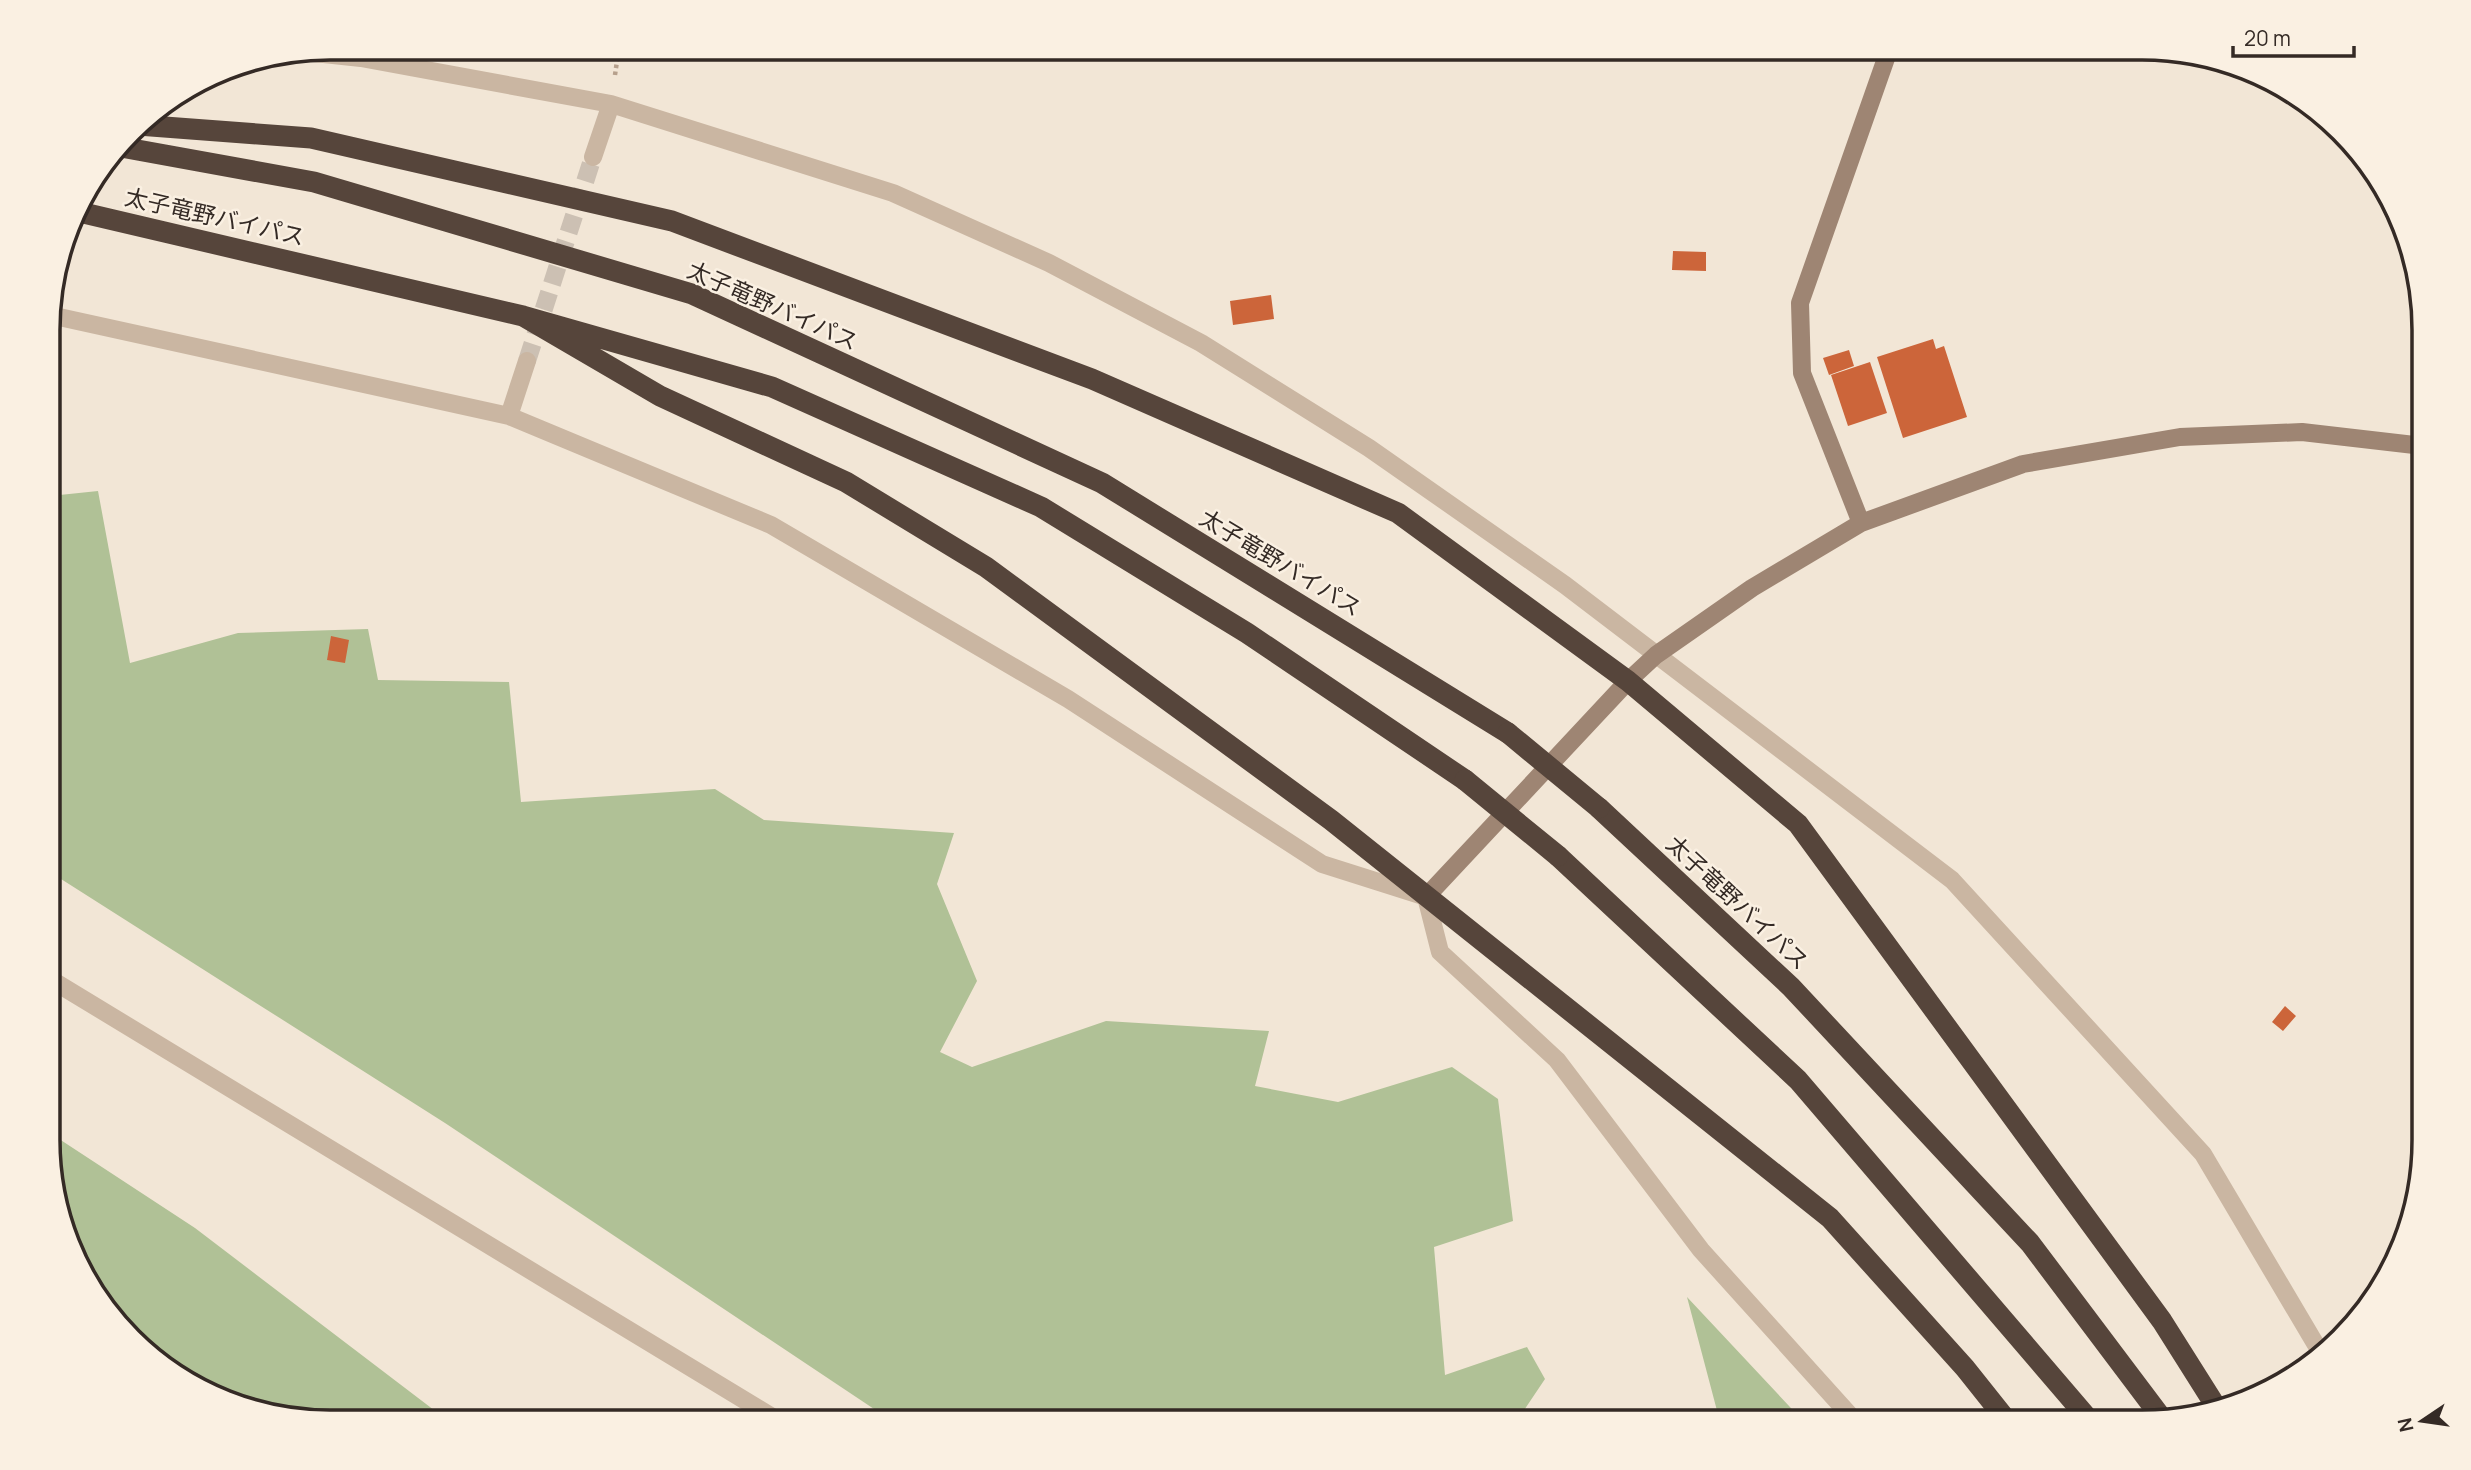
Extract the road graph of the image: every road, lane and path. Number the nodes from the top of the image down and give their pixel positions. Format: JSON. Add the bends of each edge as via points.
{"nodes":[{"id":1,"x":372,"y":60,"type":"edge"},
{"id":2,"x":1885,"y":60,"type":"edge"},
{"id":3,"x":611,"y":104,"type":"junction"},
{"id":4,"x":153,"y":126,"type":"edge"},
{"id":5,"x":130,"y":149,"type":"edge"},
{"id":6,"x":593,"y":158,"type":"tunnel mouth"},
{"id":7,"x":85,"y":213,"type":"edge"},
{"id":8,"x":523,"y":316,"type":"junction"},
{"id":9,"x":60,"y":317,"type":"edge"},
{"id":10,"x":527,"y":360,"type":"tunnel mouth"},
{"id":11,"x":509,"y":416,"type":"junction"},
{"id":12,"x":2412,"y":445,"type":"edge"},
{"id":13,"x":1861,"y":523,"type":"junction"},
{"id":14,"x":1656,"y":656,"type":"junction"},
{"id":15,"x":1628,"y":681,"type":"junction"},
{"id":16,"x":1426,"y":897,"type":"junction"},
{"id":17,"x":59,"y":984,"type":"edge"},
{"id":18,"x":2316,"y":1345,"type":"edge"},
{"id":19,"x":2212,"y":1401,"type":"edge"},
{"id":20,"x":761,"y":1410,"type":"edge"},
{"id":21,"x":1845,"y":1410,"type":"edge"},
{"id":22,"x":1998,"y":1410,"type":"edge"},
{"id":23,"x":2081,"y":1410,"type":"edge"},
{"id":24,"x":2156,"y":1410,"type":"edge"}],
"edges":[{"from":1,"to":3,"type":"street"},
{"from":2,"to":13,"type":"street","via":[[1800,303],[1802,373]]},
{"from":3,"to":6,"type":"street"},
{"from":3,"to":14,"type":"street","via":[[893,193],[1049,263],[1201,342],[1369,448],[1565,585]]},
{"from":4,"to":15,"type":"highway","via":[[311,138],[685,226],[1092,380],[1398,513]]},
{"from":5,"to":24,"type":"highway","name":"太子竜野バイパス","bridge":true,"via":[[314,182],[692,294],[1102,484],[1508,733],[1599,808],[1791,987],[2030,1243]]},
{"from":7,"to":8,"type":"highway","name":"太子竜野バイパス"},
{"from":8,"to":16,"type":"highway","via":[[660,396],[846,482],[986,567],[1331,820]]},
{"from":8,"to":23,"type":"highway","name":"太子竜野バイパス","bridge":true,"via":[[772,387],[1041,507],[1247,633],[1465,780],[1558,856],[1798,1080]]},
{"from":9,"to":11,"type":"street"},
{"from":10,"to":11,"type":"street"},
{"from":11,"to":16,"type":"street","via":[[771,526],[1068,699],[1322,864]]},
{"from":12,"to":13,"type":"street","via":[[2302,432],[2180,437],[2023,464]]},
{"from":13,"to":14,"type":"street","via":[[1752,588]]},
{"from":14,"to":15,"type":"street"},
{"from":14,"to":18,"type":"street","via":[[1952,880],[2203,1154]]},
{"from":15,"to":16,"type":"street"},
{"from":15,"to":19,"type":"highway","via":[[1798,824],[2146,1299]]},
{"from":16,"to":21,"type":"street","via":[[1440,952],[1557,1060],[1701,1250]]},
{"from":16,"to":22,"type":"highway","via":[[1830,1218]]},
{"from":17,"to":20,"type":"street"}]}
